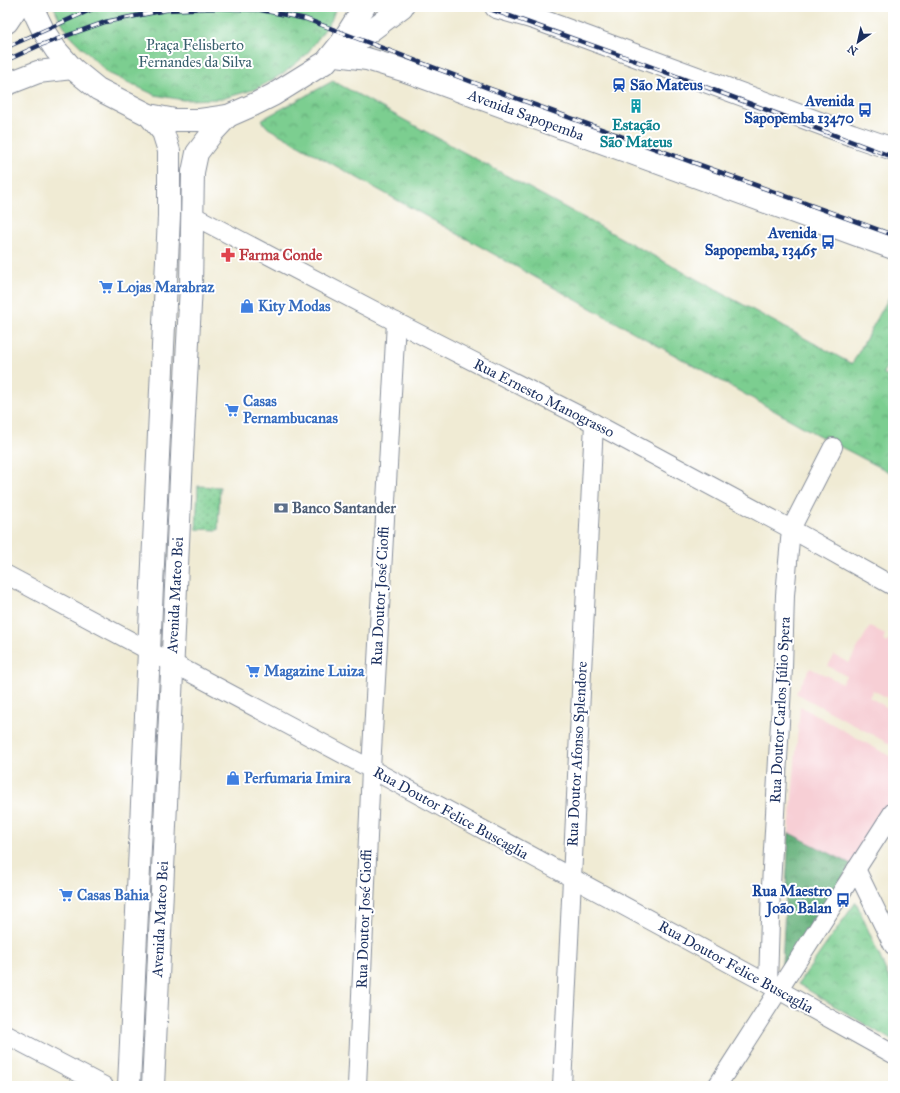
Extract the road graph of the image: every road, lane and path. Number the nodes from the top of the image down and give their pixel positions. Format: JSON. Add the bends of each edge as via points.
{"nodes":[{"id":1,"x":17,"y":7,"type":"edge"},
{"id":2,"x":32,"y":7,"type":"edge"},
{"id":3,"x":364,"y":7,"type":"edge"},
{"id":4,"x":402,"y":7,"type":"edge"},
{"id":5,"x":496,"y":7,"type":"edge"},
{"id":6,"x":531,"y":13,"type":"edge"},
{"id":7,"x":7,"y":22,"type":"edge"},
{"id":8,"x":332,"y":58,"type":"junction"},
{"id":9,"x":72,"y":68,"type":"junction"},
{"id":10,"x":7,"y":84,"type":"edge"},
{"id":11,"x":149,"y":115,"type":"junction"},
{"id":12,"x":228,"y":116,"type":"junction"},
{"id":13,"x":893,"y":149,"type":"edge"},
{"id":14,"x":192,"y":215,"type":"junction"},
{"id":15,"x":893,"y":248,"type":"edge"},
{"id":16,"x":396,"y":322,"type":"junction"},
{"id":17,"x":594,"y":423,"type":"junction"},
{"id":18,"x":833,"y":447,"type":"dead end"},
{"id":19,"x":792,"y":529,"type":"junction"},
{"id":20,"x":7,"y":575,"type":"edge"},
{"id":21,"x":893,"y":586,"type":"edge"},
{"id":22,"x":149,"y":650,"type":"junction"},
{"id":23,"x":172,"y":663,"type":"junction"},
{"id":24,"x":371,"y":769,"type":"junction"},
{"id":25,"x":893,"y":812,"type":"edge"},
{"id":26,"x":856,"y":869,"type":"junction"},
{"id":27,"x":571,"y":878,"type":"junction"},
{"id":28,"x":893,"y":945,"type":"edge"},
{"id":29,"x":774,"y":987,"type":"junction"},
{"id":30,"x":7,"y":1035,"type":"edge"},
{"id":31,"x":893,"y":1054,"type":"edge"},
{"id":32,"x":104,"y":1086,"type":"edge"},
{"id":33,"x":129,"y":1086,"type":"edge"},
{"id":34,"x":153,"y":1086,"type":"edge"},
{"id":35,"x":357,"y":1086,"type":"edge"},
{"id":36,"x":562,"y":1086,"type":"edge"},
{"id":37,"x":717,"y":1086,"type":"edge"}],
"edges":[{"from":1,"to":7,"type":"main road"},
{"from":2,"to":9,"type":"main road","via":[[56,50]]},
{"from":3,"to":8,"type":"main road"},
{"from":4,"to":8,"type":"main road"},
{"from":5,"to":6,"type":"main road"},
{"from":6,"to":13,"type":"main road"},
{"from":8,"to":12,"type":"main road","via":[[273,95]]},
{"from":8,"to":15,"type":"main road","name":"Avenida Sapopemba","via":[[367,59],[403,70]]},
{"from":9,"to":10,"type":"main road","via":[[38,72]]},
{"from":9,"to":11,"type":"main road","via":[[98,89]]},
{"from":11,"to":12,"type":"main road","via":[[181,120]]},
{"from":11,"to":22,"type":"main road","name":"Avenida Mateo Bei","via":[[163,132],[169,151],[169,216]]},
{"from":12,"to":14,"type":"main road","name":"Avenida Mateo Bei","via":[[196,153]]},
{"from":14,"to":16,"type":"street","name":"Rua Ernesto Manograsso"},
{"from":14,"to":23,"type":"main road","name":"Avenida Mateo Bei","via":[[191,286]]},
{"from":16,"to":17,"type":"street","name":"Rua Ernesto Manograsso"},
{"from":16,"to":24,"type":"street","name":"Rua Doutor José Cioffi"},
{"from":17,"to":19,"type":"street","name":"Rua Ernesto Manograsso"},
{"from":17,"to":27,"type":"street","name":"Rua Doutor Afonso Splendore"},
{"from":18,"to":19,"type":"street","name":"Rua Doutor Carlos Júlio Spera"},
{"from":19,"to":21,"type":"street","name":"Rua Ernesto Manograsso"},
{"from":19,"to":29,"type":"street","name":"Rua Doutor Carlos Júlio Spera","via":[[785,595],[771,886]]},
{"from":20,"to":22,"type":"street","name":"Rua Doutor Felice Buscaglia"},
{"from":22,"to":23,"type":"street","name":"Rua Doutor Felice Buscaglia"},
{"from":22,"to":33,"type":"main road","name":"Avenida Mateo Bei"},
{"from":23,"to":24,"type":"street","name":"Rua Doutor Felice Buscaglia"},
{"from":23,"to":34,"type":"main road","name":"Avenida Mateo Bei"},
{"from":24,"to":27,"type":"street","name":"Rua Doutor Felice Buscaglia"},
{"from":24,"to":35,"type":"street","name":"Rua Doutor José Cioffi"},
{"from":25,"to":26,"type":"street"},
{"from":26,"to":28,"type":"street"},
{"from":26,"to":29,"type":"street"},
{"from":27,"to":29,"type":"street","name":"Rua Doutor Felice Buscaglia"},
{"from":27,"to":36,"type":"street","name":"Rua Doutor Afonso Splendore"},
{"from":29,"to":31,"type":"street","name":"Rua Doutor Felice Buscaglia"},
{"from":29,"to":37,"type":"street"},
{"from":30,"to":32,"type":"street"}]}
